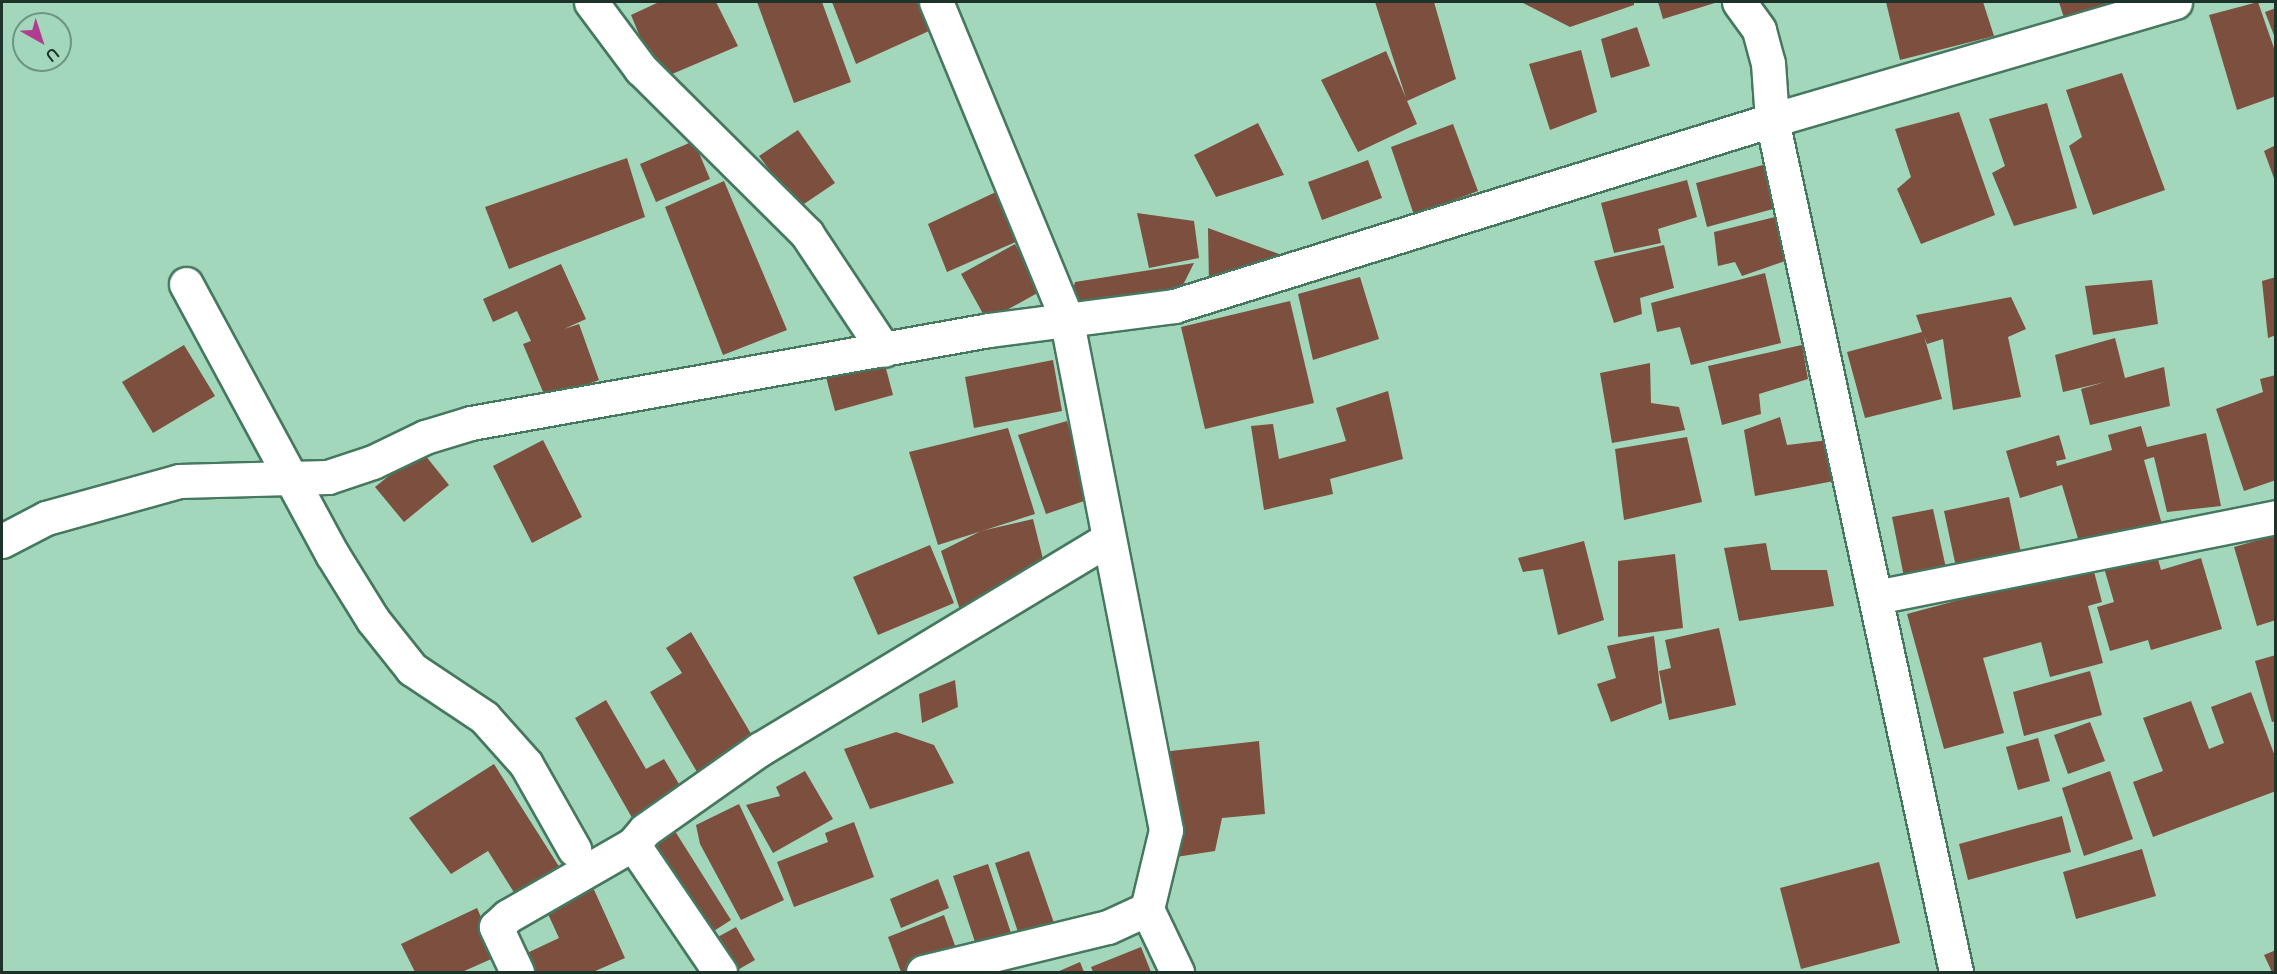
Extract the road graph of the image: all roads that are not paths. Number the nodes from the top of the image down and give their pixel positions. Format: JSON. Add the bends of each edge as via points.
{"nodes":[{"id":1,"x":936,"y":2,"type":"edge"},
{"id":2,"x":1739,"y":2,"type":"edge"},
{"id":3,"x":2175,"y":2,"type":"edge"},
{"id":4,"x":598,"y":3,"type":"edge"},
{"id":5,"x":1772,"y":120,"type":"junction"},
{"id":6,"x":186,"y":284,"type":"dead end"},
{"id":7,"x":1066,"y":317,"type":"junction"},
{"id":8,"x":884,"y":350,"type":"junction"},
{"id":9,"x":291,"y":478,"type":"junction"},
{"id":10,"x":2276,"y":517,"type":"edge"},
{"id":11,"x":1107,"y":540,"type":"junction"},
{"id":12,"x":2,"y":541,"type":"edge"},
{"id":13,"x":1876,"y":597,"type":"junction"},
{"id":14,"x":633,"y":844,"type":"junction"},
{"id":15,"x":574,"y":849,"type":"dead end"},
{"id":16,"x":1147,"y":909,"type":"junction"},
{"id":17,"x":517,"y":972,"type":"edge"},
{"id":18,"x":720,"y":972,"type":"edge"},
{"id":19,"x":923,"y":972,"type":"edge"},
{"id":20,"x":1177,"y":972,"type":"edge"},
{"id":21,"x":1956,"y":972,"type":"edge"}],
"edges":[{"from":1,"to":7,"type":"street"},
{"from":2,"to":5,"type":"street","via":[[1759,30],[1768,63]]},
{"from":3,"to":5,"type":"street"},
{"from":4,"to":8,"type":"street","via":[[641,69],[807,234]]},
{"from":5,"to":7,"type":"street","via":[[1174,306]]},
{"from":5,"to":13,"type":"street"},
{"from":6,"to":9,"type":"street"},
{"from":7,"to":8,"type":"street"},
{"from":7,"to":11,"type":"street"},
{"from":8,"to":9,"type":"street","via":[[471,423],[425,437],[373,462],[328,477]]},
{"from":9,"to":12,"type":"street","via":[[178,481],[46,518]]},
{"from":9,"to":15,"type":"street","via":[[373,620],[412,669],[484,717],[526,764]]},
{"from":10,"to":13,"type":"street"},
{"from":11,"to":14,"type":"street","via":[[760,750],[645,830]]},
{"from":11,"to":16,"type":"street","via":[[1166,831]]},
{"from":13,"to":21,"type":"street"},
{"from":14,"to":17,"type":"street","via":[[496,927]]},
{"from":14,"to":18,"type":"street"},
{"from":16,"to":19,"type":"street","via":[[1108,927]]},
{"from":16,"to":20,"type":"street"}]}
